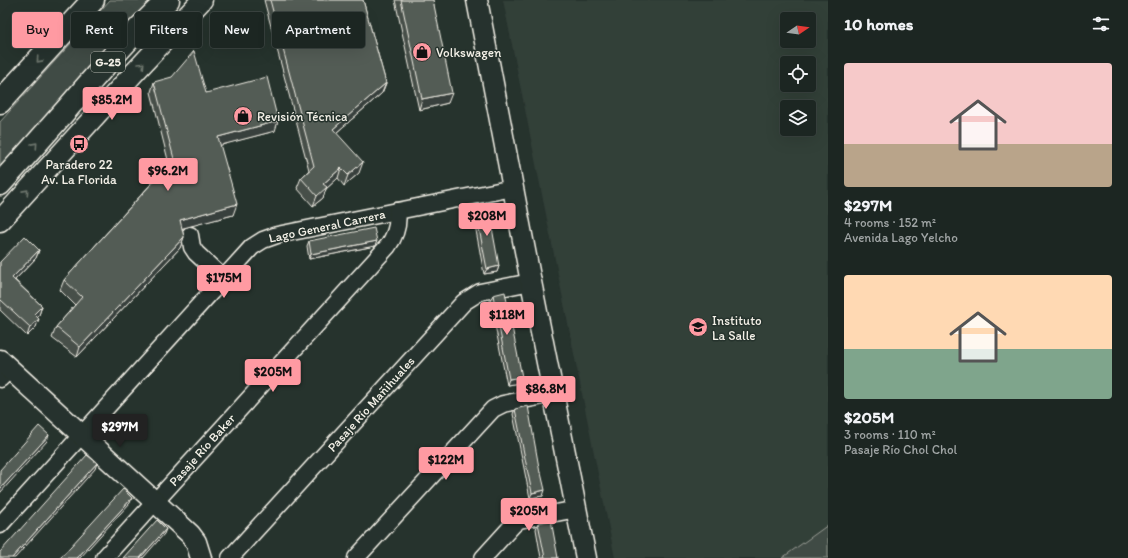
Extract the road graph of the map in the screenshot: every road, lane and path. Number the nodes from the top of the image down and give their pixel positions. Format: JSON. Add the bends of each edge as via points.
{"nodes":[{"id":1,"x":93,"y":0,"type":"edge"},
{"id":2,"x":168,"y":0,"type":"edge"},
{"id":3,"x":202,"y":0,"type":"edge"},
{"id":4,"x":477,"y":0,"type":"edge"},
{"id":5,"x":0,"y":102,"type":"edge"},
{"id":6,"x":0,"y":184,"type":"edge"},
{"id":7,"x":513,"y":188,"type":"junction"},
{"id":8,"x":397,"y":211,"type":"junction"},
{"id":9,"x":0,"y":221,"type":"edge"},
{"id":10,"x":190,"y":235,"type":"dead end"},
{"id":11,"x":224,"y":279,"type":"junction"},
{"id":12,"x":531,"y":282,"type":"junction"},
{"id":13,"x":3,"y":369,"type":"edge"},
{"id":14,"x":554,"y":394,"type":"junction"},
{"id":15,"x":82,"y":435,"type":"junction"},
{"id":16,"x":155,"y":502,"type":"junction"},
{"id":17,"x":577,"y":509,"type":"junction"},
{"id":18,"x":0,"y":525,"type":"edge"},
{"id":19,"x":104,"y":558,"type":"edge"},
{"id":20,"x":201,"y":558,"type":"edge"},
{"id":21,"x":230,"y":558,"type":"edge"},
{"id":22,"x":356,"y":558,"type":"edge"},
{"id":23,"x":483,"y":558,"type":"edge"},
{"id":24,"x":586,"y":558,"type":"edge"}],
"edges":[{"from":1,"to":5,"type":"main road","one_way":true},
{"from":6,"to":2,"type":"main road","number":"G-25","one_way":true,"via":[[139,28]]},
{"from":9,"to":3,"type":"street","one_way":true},
{"from":4,"to":7,"type":"street"},
{"from":7,"to":8,"type":"street","name":"Lago General Carrera"},
{"from":7,"to":12,"type":"street"},
{"from":8,"to":11,"type":"street","name":"Lago General Carrera","via":[[270,236],[252,247]]},
{"from":8,"to":16,"type":"street","name":"Pasaje Río Baker","via":[[398,225],[388,246]]},
{"from":10,"to":11,"type":"street","via":[[196,253]]},
{"from":11,"to":15,"type":"street","name":"Lago General Carrera"},
{"from":12,"to":14,"type":"street"},
{"from":12,"to":21,"type":"street","name":"Pasaje Río Mañihuales","via":[[487,290],[473,295],[464,302]]},
{"from":13,"to":15,"type":"street"},
{"from":14,"to":17,"type":"street"},
{"from":14,"to":22,"type":"street","via":[[503,404],[493,409]]},
{"from":15,"to":16,"type":"street"},
{"from":15,"to":18,"type":"street","name":"Lago General Carrera"},
{"from":16,"to":19,"type":"street","name":"Pasaje Río Baker"},
{"from":16,"to":20,"type":"street","via":[[194,538]]},
{"from":17,"to":23,"type":"street","via":[[519,520]]},
{"from":17,"to":24,"type":"street"}]}
